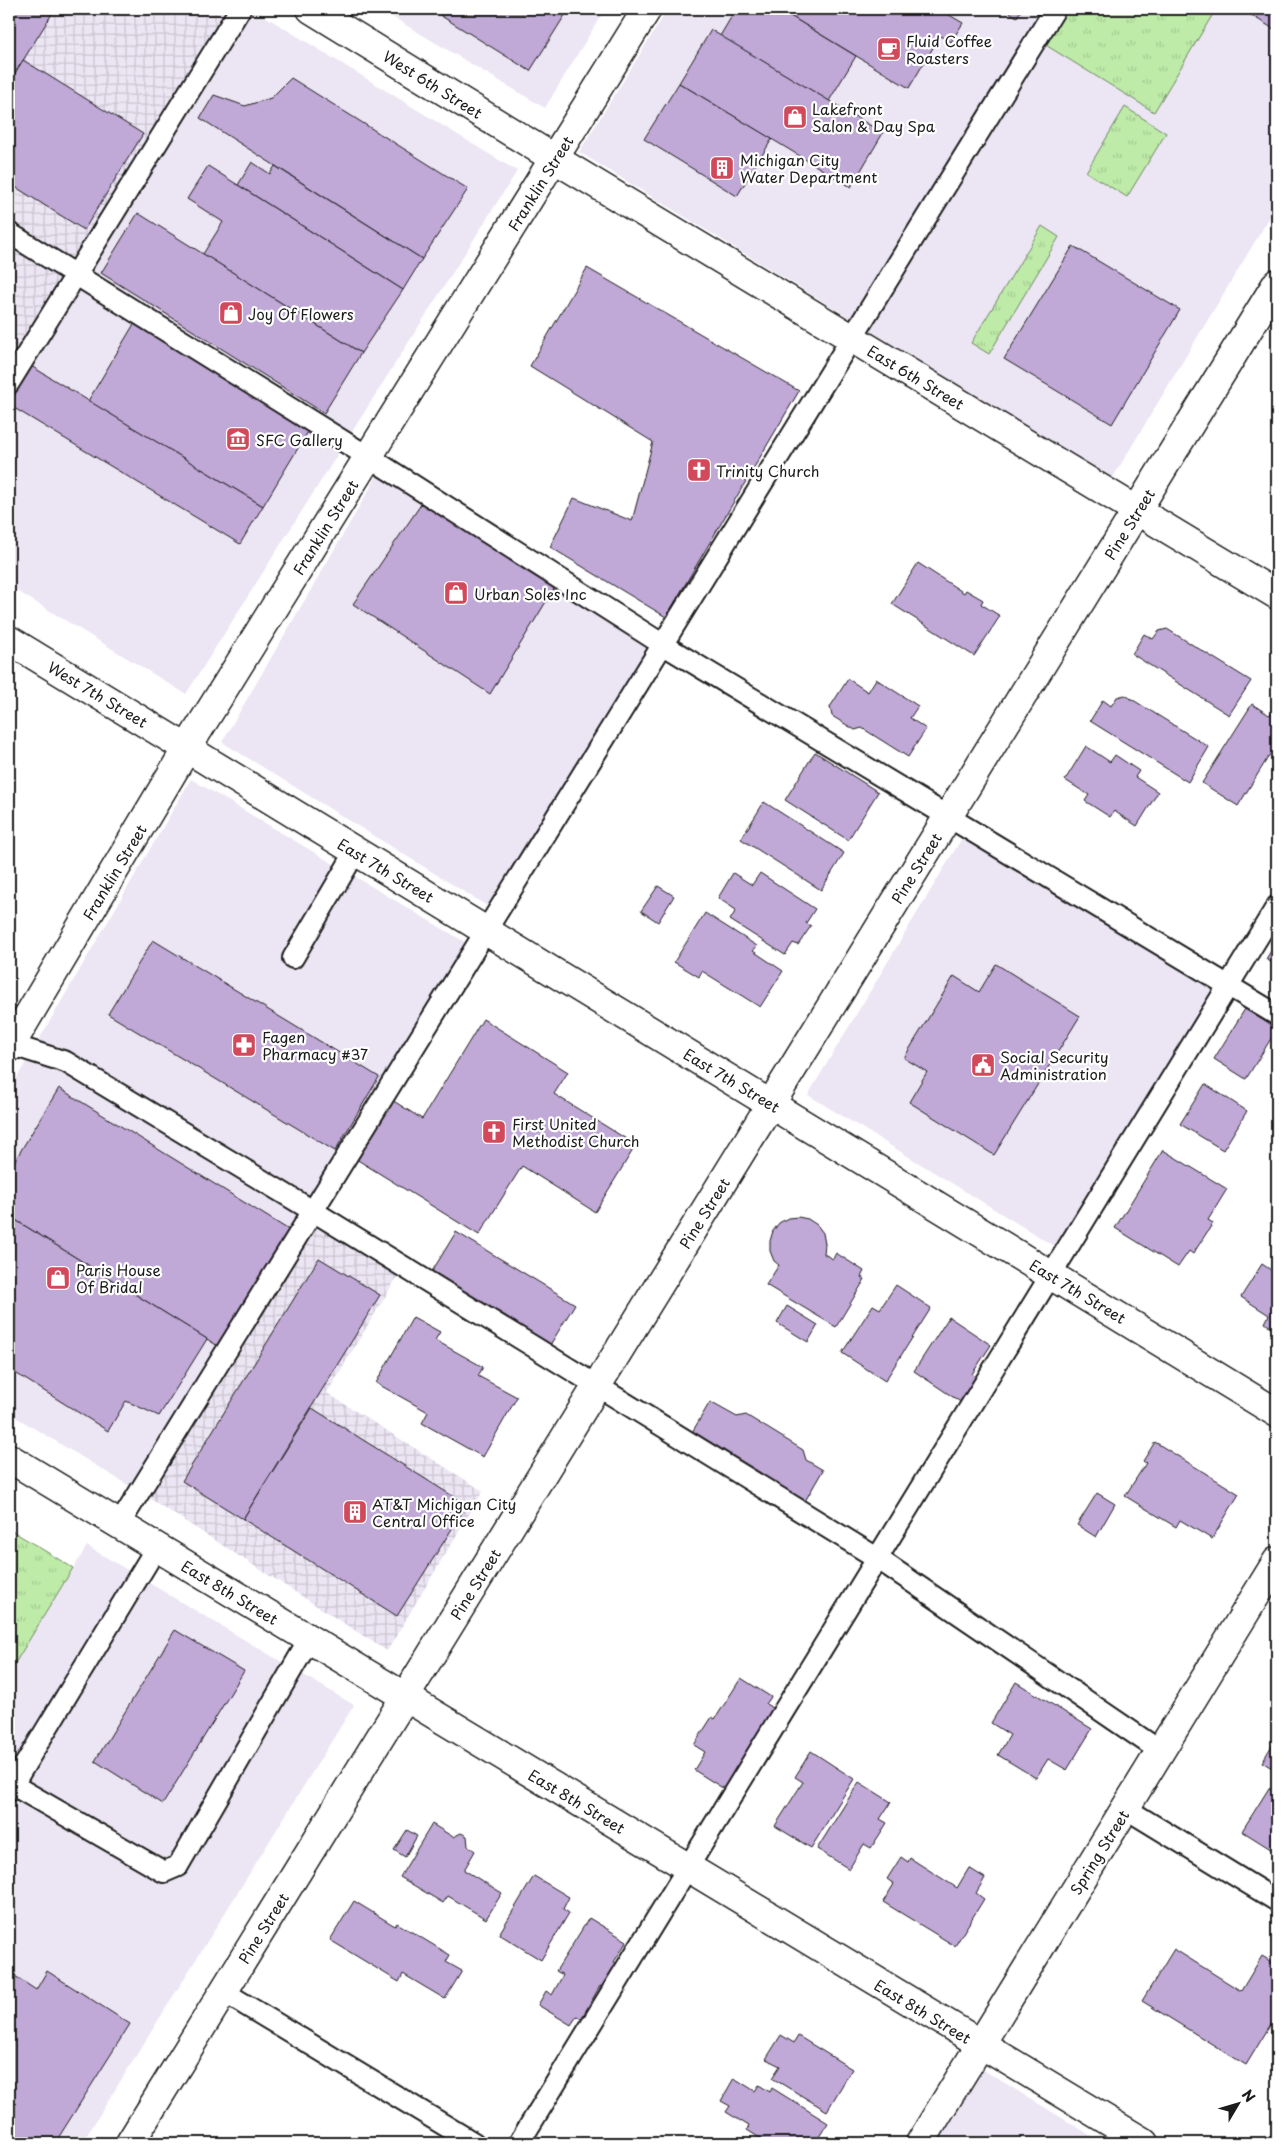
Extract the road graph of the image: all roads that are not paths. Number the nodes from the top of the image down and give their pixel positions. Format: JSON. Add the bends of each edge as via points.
{"nodes":[{"id":1,"x":240,"y":9,"type":"edge"},
{"id":2,"x":310,"y":9,"type":"edge"},
{"id":3,"x":647,"y":9,"type":"edge"},
{"id":4,"x":1055,"y":9,"type":"edge"},
{"id":5,"x":555,"y":160,"type":"junction"},
{"id":6,"x":9,"y":233,"type":"edge"},
{"id":7,"x":76,"y":274,"type":"junction"},
{"id":8,"x":1277,"y":283,"type":"edge"},
{"id":9,"x":851,"y":338,"type":"junction"},
{"id":10,"x":9,"y":384,"type":"edge"},
{"id":11,"x":369,"y":457,"type":"junction"},
{"id":12,"x":1137,"y":510,"type":"junction"},
{"id":13,"x":1277,"y":595,"type":"edge"},
{"id":14,"x":9,"y":640,"type":"edge"},
{"id":15,"x":662,"y":644,"type":"junction"},
{"id":16,"x":187,"y":748,"type":"junction"},
{"id":17,"x":948,"y":817,"type":"junction"},
{"id":18,"x":356,"y":851,"type":"junction"},
{"id":19,"x":1277,"y":906,"type":"edge"},
{"id":20,"x":486,"y":930,"type":"junction"},
{"id":21,"x":292,"y":958,"type":"dead end"},
{"id":22,"x":1228,"y":986,"type":"junction"},
{"id":23,"x":1277,"y":1015,"type":"edge"},
{"id":24,"x":9,"y":1046,"type":"edge"},
{"id":25,"x":771,"y":1104,"type":"junction"},
{"id":26,"x":313,"y":1211,"type":"junction"},
{"id":27,"x":1050,"y":1274,"type":"junction"},
{"id":28,"x":597,"y":1386,"type":"junction"},
{"id":29,"x":1277,"y":1413,"type":"edge"},
{"id":30,"x":9,"y":1458,"type":"edge"},
{"id":31,"x":119,"y":1525,"type":"junction"},
{"id":32,"x":156,"y":1548,"type":"junction"},
{"id":33,"x":877,"y":1558,"type":"junction"},
{"id":34,"x":1277,"y":1561,"type":"edge"},
{"id":35,"x":309,"y":1640,"type":"junction"},
{"id":36,"x":405,"y":1697,"type":"junction"},
{"id":37,"x":1160,"y":1751,"type":"junction"},
{"id":38,"x":11,"y":1788,"type":"edge"},
{"id":39,"x":1125,"y":1808,"type":"junction"},
{"id":40,"x":688,"y":1869,"type":"junction"},
{"id":41,"x":1277,"y":1901,"type":"edge"},
{"id":42,"x":224,"y":1992,"type":"junction"},
{"id":43,"x":980,"y":2045,"type":"junction"},
{"id":44,"x":130,"y":2143,"type":"edge"},
{"id":45,"x":474,"y":2143,"type":"edge"},
{"id":46,"x":518,"y":2143,"type":"edge"},
{"id":47,"x":920,"y":2143,"type":"edge"},
{"id":48,"x":1145,"y":2143,"type":"edge"}],
"edges":[{"from":1,"to":7,"type":"lane"},
{"from":2,"to":5,"type":"street","name":"West 6th Street"},
{"from":3,"to":5,"type":"street","name":"Franklin Street"},
{"from":4,"to":9,"type":"lane"},
{"from":5,"to":9,"type":"street","name":"East 6th Street"},
{"from":5,"to":11,"type":"street","name":"Franklin Street"},
{"from":6,"to":7,"type":"lane"},
{"from":7,"to":10,"type":"lane"},
{"from":7,"to":11,"type":"lane"},
{"from":8,"to":12,"type":"street","name":"Pine Street"},
{"from":9,"to":12,"type":"street","name":"East 6th Street"},
{"from":9,"to":15,"type":"lane"},
{"from":11,"to":15,"type":"lane"},
{"from":11,"to":16,"type":"street","name":"Franklin Street"},
{"from":12,"to":13,"type":"street","name":"East 6th Street"},
{"from":12,"to":17,"type":"street","name":"Pine Street"},
{"from":14,"to":16,"type":"street","name":"West 7th Street"},
{"from":15,"to":17,"type":"lane"},
{"from":15,"to":20,"type":"lane"},
{"from":16,"to":18,"type":"street","name":"East 7th Street"},
{"from":16,"to":24,"type":"street","name":"Franklin Street"},
{"from":17,"to":22,"type":"lane"},
{"from":17,"to":25,"type":"street","name":"Pine Street"},
{"from":18,"to":20,"type":"street","name":"East 7th Street"},
{"from":18,"to":21,"type":"lane"},
{"from":19,"to":22,"type":"lane"},
{"from":20,"to":25,"type":"street","name":"East 7th Street"},
{"from":20,"to":26,"type":"lane"},
{"from":22,"to":23,"type":"lane"},
{"from":22,"to":27,"type":"lane"},
{"from":24,"to":26,"type":"lane","via":[[66,1062]]},
{"from":25,"to":27,"type":"street","name":"East 7th Street"},
{"from":25,"to":28,"type":"street","name":"Pine Street"},
{"from":26,"to":28,"type":"lane"},
{"from":26,"to":31,"type":"lane"},
{"from":27,"to":29,"type":"street","name":"East 7th Street"},
{"from":27,"to":33,"type":"lane"},
{"from":28,"to":33,"type":"lane"},
{"from":28,"to":36,"type":"street","name":"Pine Street"},
{"from":30,"to":31,"type":"street","name":"East 8th Street"},
{"from":31,"to":32,"type":"street","name":"East 8th Street"},
{"from":32,"to":35,"type":"street","name":"East 8th Street"},
{"from":32,"to":38,"type":"lane"},
{"from":33,"to":37,"type":"lane"},
{"from":33,"to":40,"type":"lane"},
{"from":34,"to":37,"type":"street","name":"Spring Street"},
{"from":35,"to":36,"type":"street","name":"East 8th Street"},
{"from":35,"to":38,"type":"lane","via":[[178,1866],[164,1872]]},
{"from":36,"to":40,"type":"street","name":"East 8th Street"},
{"from":36,"to":42,"type":"street","name":"Pine Street"},
{"from":37,"to":39,"type":"street","name":"Spring Street"},
{"from":39,"to":41,"type":"lane"},
{"from":39,"to":43,"type":"street","name":"Spring Street"},
{"from":40,"to":43,"type":"street","name":"East 8th Street"},
{"from":40,"to":46,"type":"lane"},
{"from":42,"to":44,"type":"street","name":"Pine Street"},
{"from":42,"to":45,"type":"lane"},
{"from":43,"to":47,"type":"street","name":"Spring Street"},
{"from":43,"to":48,"type":"street","name":"East 8th Street"}]}
